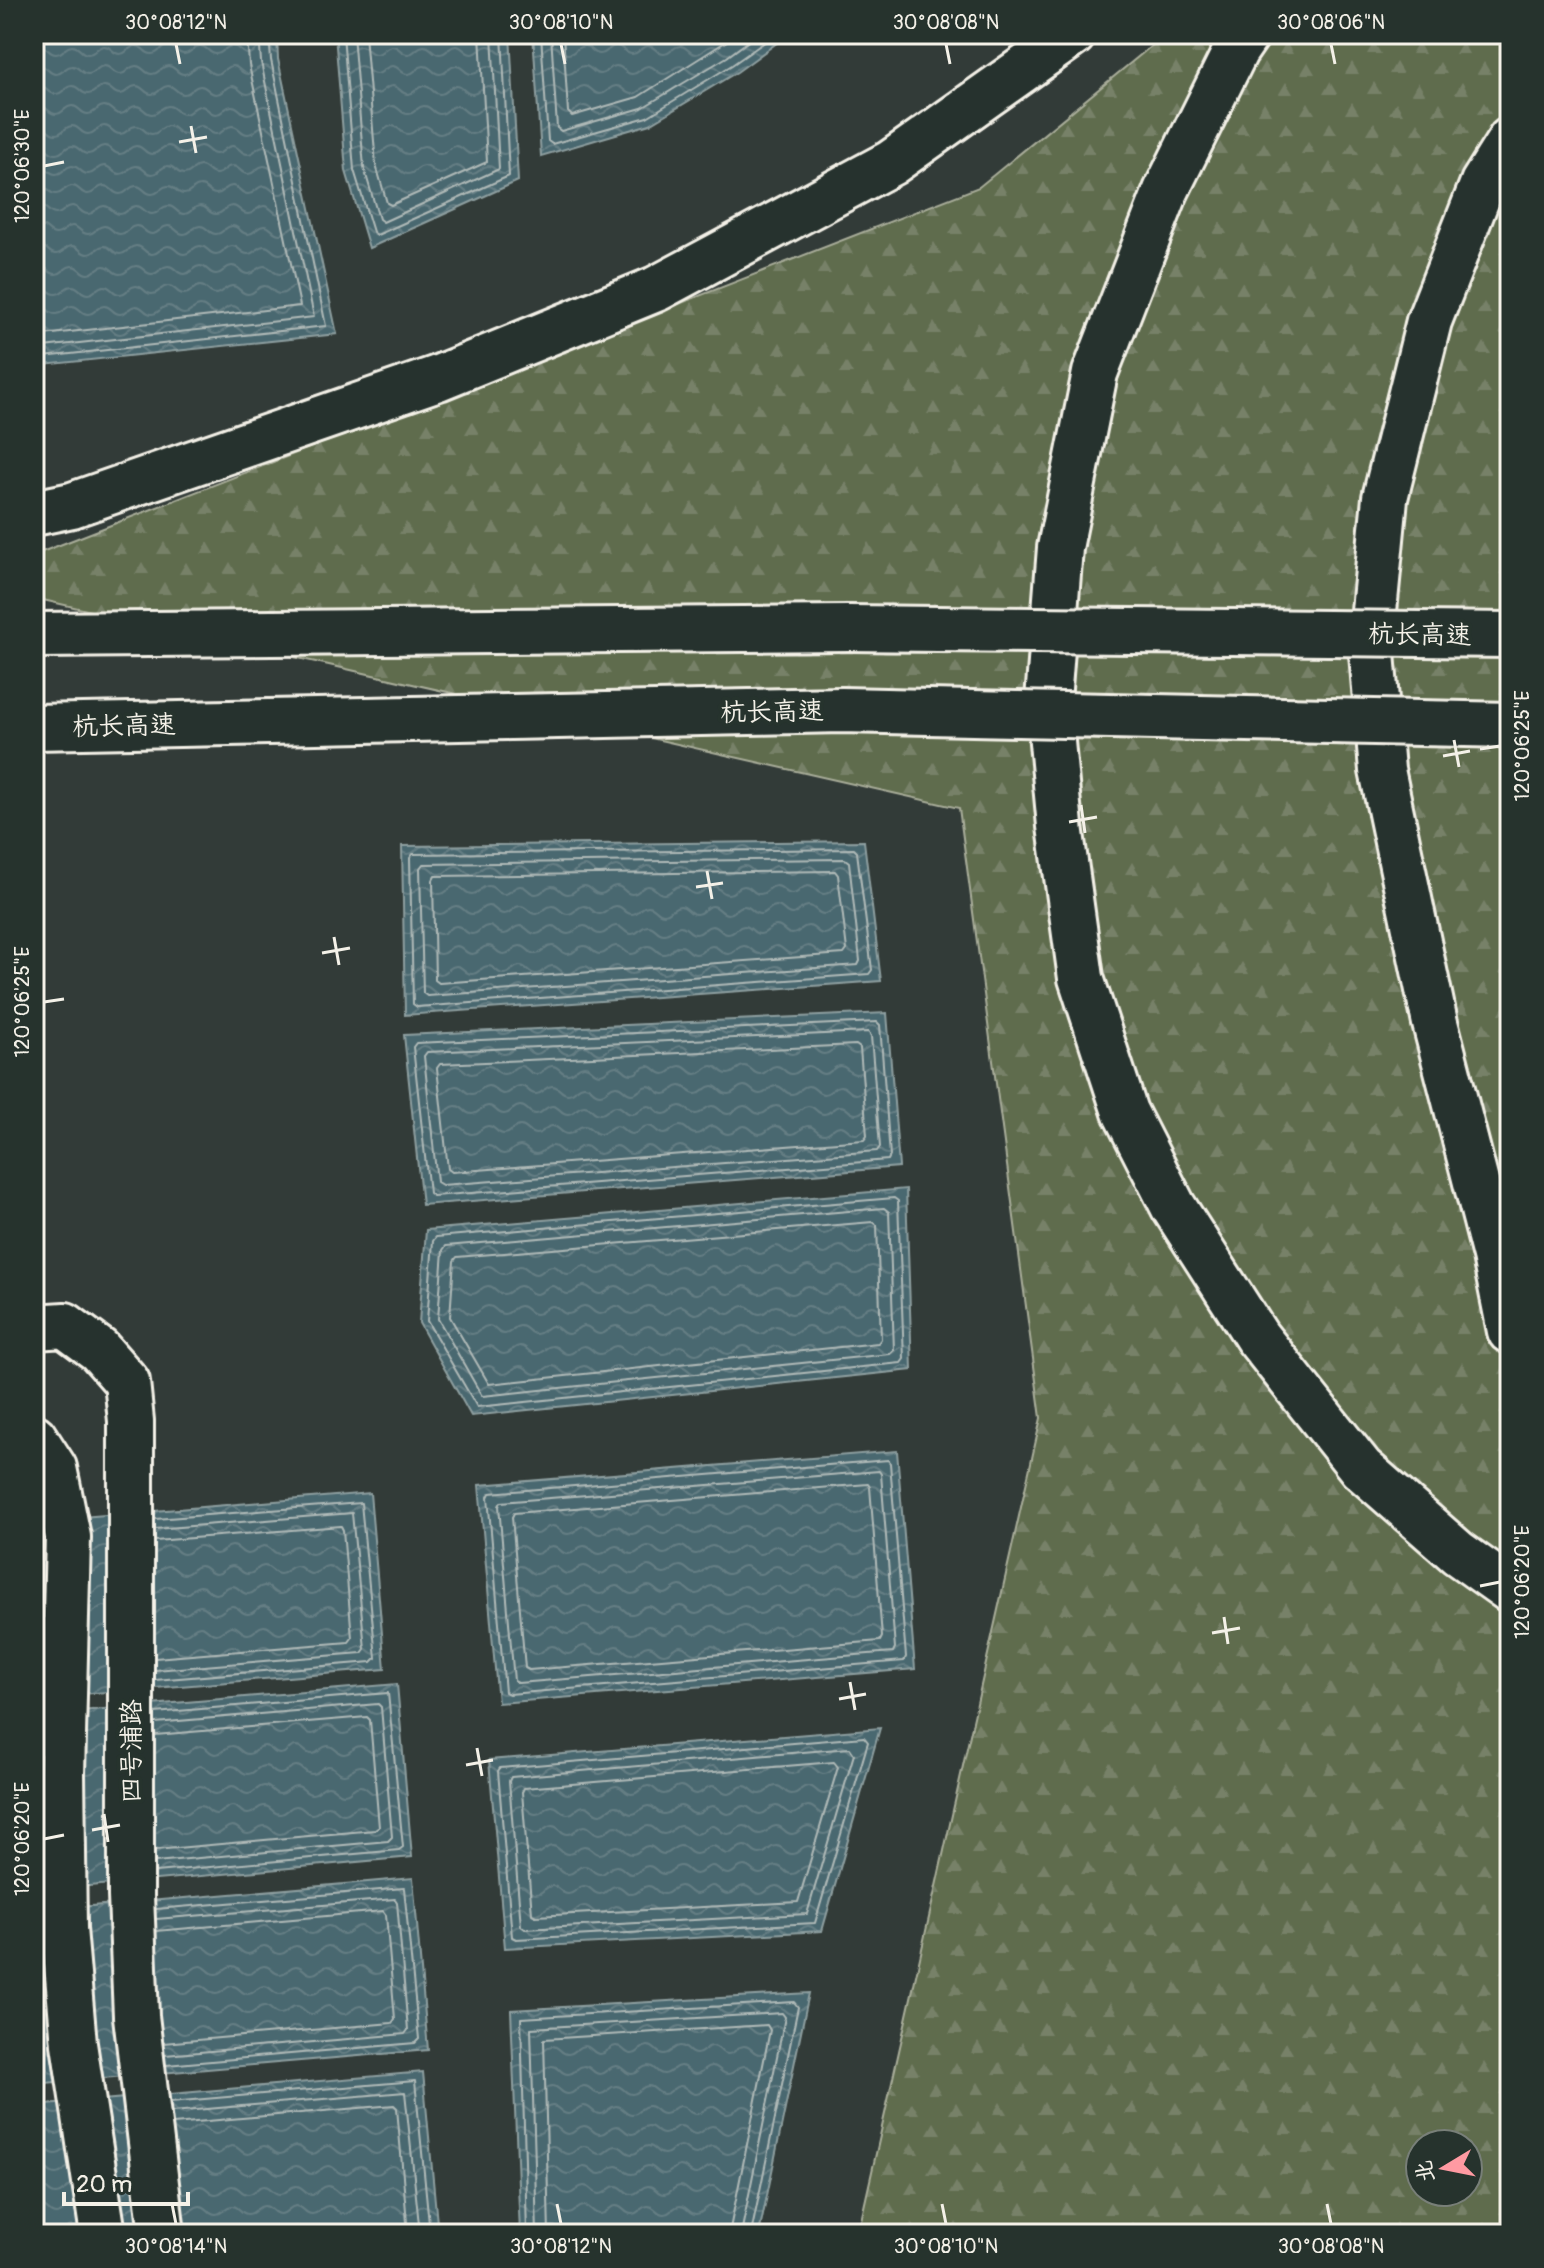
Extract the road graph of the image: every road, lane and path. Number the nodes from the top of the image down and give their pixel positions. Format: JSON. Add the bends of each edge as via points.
{"nodes":[{"id":1,"x":1073,"y":34,"type":"edge"},
{"id":2,"x":1247,"y":34,"type":"edge"},
{"id":3,"x":1510,"y":140,"type":"edge"},
{"id":4,"x":53,"y":509,"type":"edge"},
{"id":5,"x":34,"y":635,"type":"edge"},
{"id":6,"x":1510,"y":635,"type":"edge"},
{"id":7,"x":34,"y":727,"type":"edge"},
{"id":8,"x":1504,"y":727,"type":"edge"},
{"id":9,"x":34,"y":1327,"type":"edge"},
{"id":10,"x":1510,"y":1331,"type":"edge"},
{"id":11,"x":34,"y":1437,"type":"edge"},
{"id":12,"x":1510,"y":1590,"type":"edge"},
{"id":13,"x":103,"y":2234,"type":"edge"},
{"id":14,"x":162,"y":2234,"type":"edge"}],
"edges":[{"from":1,"to":4,"type":"main road","via":[[891,163],[656,289],[438,378]]},
{"from":2,"to":12,"type":"main road","via":[[1166,191],[1095,373],[1060,548],[1048,700],[1081,978],[1125,1112],[1173,1206],[1257,1337],[1361,1468],[1458,1553]]},
{"from":3,"to":10,"type":"main road","via":[[1483,183],[1429,321],[1385,498],[1371,642],[1382,770],[1435,1023]]},
{"from":5,"to":6,"type":"main road","name":"杭长高速","bridge":true,"via":[[849,628]]},
{"from":7,"to":8,"type":"main road","name":"杭长高速","bridge":true,"via":[[842,710]]},
{"from":9,"to":14,"type":"main road","name":"四号浦路","via":[[65,1325],[99,1350],[127,1382],[132,1926],[136,2016]]},
{"from":11,"to":13,"type":"main road","via":[[54,1468],[68,1537],[64,1929],[74,2044]]}]}
